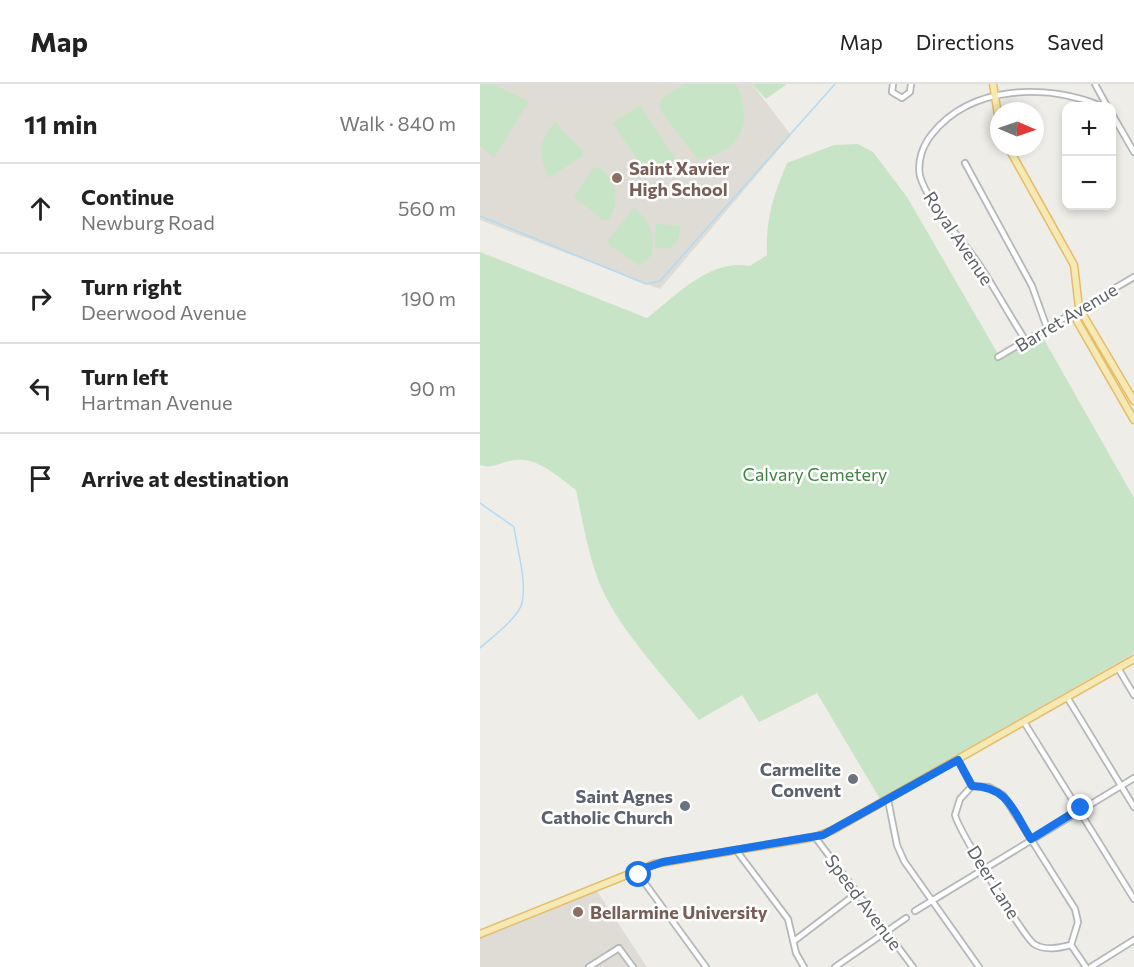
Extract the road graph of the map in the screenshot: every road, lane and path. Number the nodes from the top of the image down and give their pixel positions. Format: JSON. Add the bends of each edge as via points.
{"nodes":[{"id":1,"x":893,"y":84,"type":"edge"},
{"id":2,"x":911,"y":84,"type":"edge"},
{"id":3,"x":993,"y":84,"type":"edge"},
{"id":4,"x":1095,"y":84,"type":"edge"},
{"id":5,"x":994,"y":94,"type":"junction"},
{"id":6,"x":995,"y":102,"type":"edge"},
{"id":7,"x":1092,"y":102,"type":"edge"},
{"id":8,"x":1105,"y":102,"type":"edge"},
{"id":9,"x":1116,"y":121,"type":"edge"},
{"id":10,"x":1134,"y":152,"type":"edge"},
{"id":11,"x":1013,"y":156,"type":"edge"},
{"id":12,"x":964,"y":162,"type":"dead end"},
{"id":13,"x":1134,"y":277,"type":"edge"},
{"id":14,"x":1079,"y":308,"type":"junction"},
{"id":15,"x":1047,"y":328,"type":"junction"},
{"id":16,"x":1026,"y":340,"type":"junction"},
{"id":17,"x":998,"y":357,"type":"dead end"},
{"id":18,"x":1134,"y":401,"type":"edge"},
{"id":19,"x":1134,"y":420,"type":"edge"},
{"id":20,"x":1134,"y":659,"type":"edge"},
{"id":21,"x":1118,"y":668,"type":"junction"},
{"id":22,"x":1134,"y":695,"type":"edge"},
{"id":23,"x":1067,"y":697,"type":"junction"},
{"id":24,"x":1024,"y":722,"type":"junction"},
{"id":25,"x":958,"y":760,"type":"junction"},
{"id":26,"x":1134,"y":778,"type":"edge"},
{"id":27,"x":972,"y":786,"type":"junction"},
{"id":28,"x":1121,"y":786,"type":"junction"},
{"id":29,"x":888,"y":800,"type":"junction"},
{"id":30,"x":1134,"y":807,"type":"edge"},
{"id":31,"x":1077,"y":810,"type":"junction"},
{"id":32,"x":815,"y":837,"type":"junction"},
{"id":33,"x":1031,"y":839,"type":"junction"},
{"id":34,"x":736,"y":850,"type":"junction"},
{"id":35,"x":985,"y":868,"type":"junction"},
{"id":36,"x":636,"y":871,"type":"junction"},
{"id":37,"x":857,"y":893,"type":"junction"},
{"id":38,"x":1134,"y":899,"type":"edge"},
{"id":39,"x":932,"y":901,"type":"junction"},
{"id":40,"x":915,"y":911,"type":"dead end"},
{"id":41,"x":906,"y":918,"type":"dead end"},
{"id":42,"x":885,"y":930,"type":"junction"},
{"id":43,"x":480,"y":934,"type":"edge"},
{"id":44,"x":1134,"y":940,"type":"edge"},
{"id":45,"x":794,"y":941,"type":"junction"},
{"id":46,"x":1071,"y":945,"type":"junction"},
{"id":47,"x":590,"y":967,"type":"edge"},
{"id":48,"x":633,"y":967,"type":"edge"},
{"id":49,"x":706,"y":967,"type":"edge"},
{"id":50,"x":804,"y":967,"type":"edge"},
{"id":51,"x":835,"y":967,"type":"edge"},
{"id":52,"x":913,"y":967,"type":"edge"},
{"id":53,"x":979,"y":967,"type":"edge"},
{"id":54,"x":1086,"y":967,"type":"edge"},
{"id":55,"x":1091,"y":967,"type":"edge"}],
"edges":[{"from":1,"to":2,"type":"street","via":[[892,92],[902,98],[910,92]]},
{"from":3,"to":5,"type":"main road"},
{"from":4,"to":8,"type":"street"},
{"from":5,"to":6,"type":"main road"},
{"from":5,"to":7,"type":"street","name":"Royal Avenue","via":[[1045,87]]},
{"from":5,"to":16,"type":"street","name":"Royal Avenue","via":[[970,102],[943,121],[924,147],[920,174],[923,185]]},
{"from":9,"to":10,"type":"street"},
{"from":11,"to":14,"type":"main road","via":[[1074,265]]},
{"from":12,"to":15,"type":"street","via":[[1032,286]]},
{"from":13,"to":14,"type":"street","name":"Barret Avenue"},
{"from":14,"to":15,"type":"street","name":"Barret Avenue"},
{"from":14,"to":18,"type":"main road"},
{"from":14,"to":19,"type":"main road","via":[[1077,321]]},
{"from":15,"to":16,"type":"street","name":"Barret Avenue"},
{"from":16,"to":17,"type":"street","name":"Barret Avenue"},
{"from":20,"to":21,"type":"main road"},
{"from":21,"to":22,"type":"street"},
{"from":21,"to":23,"type":"main road"},
{"from":23,"to":24,"type":"main road"},
{"from":23,"to":28,"type":"street"},
{"from":24,"to":25,"type":"main road"},
{"from":24,"to":31,"type":"street"},
{"from":25,"to":27,"type":"street"},
{"from":25,"to":29,"type":"main road"},
{"from":26,"to":28,"type":"street"},
{"from":27,"to":33,"type":"street","via":[[989,787],[1003,795]]},
{"from":27,"to":35,"type":"street","name":"Deer Lane","via":[[960,799],[955,816]]},
{"from":28,"to":30,"type":"street"},
{"from":28,"to":31,"type":"street"},
{"from":29,"to":32,"type":"main road"},
{"from":29,"to":39,"type":"street","via":[[901,856]]},
{"from":31,"to":33,"type":"street"},
{"from":31,"to":38,"type":"street"},
{"from":32,"to":34,"type":"main road"},
{"from":32,"to":37,"type":"street","name":"Speed Avenue"},
{"from":33,"to":35,"type":"street"},
{"from":33,"to":46,"type":"street","via":[[1075,909],[1078,922]]},
{"from":34,"to":36,"type":"main road","via":[[663,862]]},
{"from":34,"to":45,"type":"street","via":[[789,919]]},
{"from":35,"to":39,"type":"street"},
{"from":35,"to":46,"type":"street","name":"Deer Lane","via":[[1030,940],[1048,949]]},
{"from":36,"to":43,"type":"main road"},
{"from":36,"to":49,"type":"street"},
{"from":37,"to":42,"type":"street","name":"Speed Avenue"},
{"from":37,"to":45,"type":"street"},
{"from":39,"to":40,"type":"street"},
{"from":39,"to":53,"type":"street"},
{"from":41,"to":42,"type":"street"},
{"from":42,"to":51,"type":"street"},
{"from":42,"to":52,"type":"street","name":"Speed Avenue"},
{"from":44,"to":55,"type":"street"},
{"from":45,"to":50,"type":"street"},
{"from":46,"to":54,"type":"street"},
{"from":47,"to":48,"type":"street","via":[[619,948]]}]}
